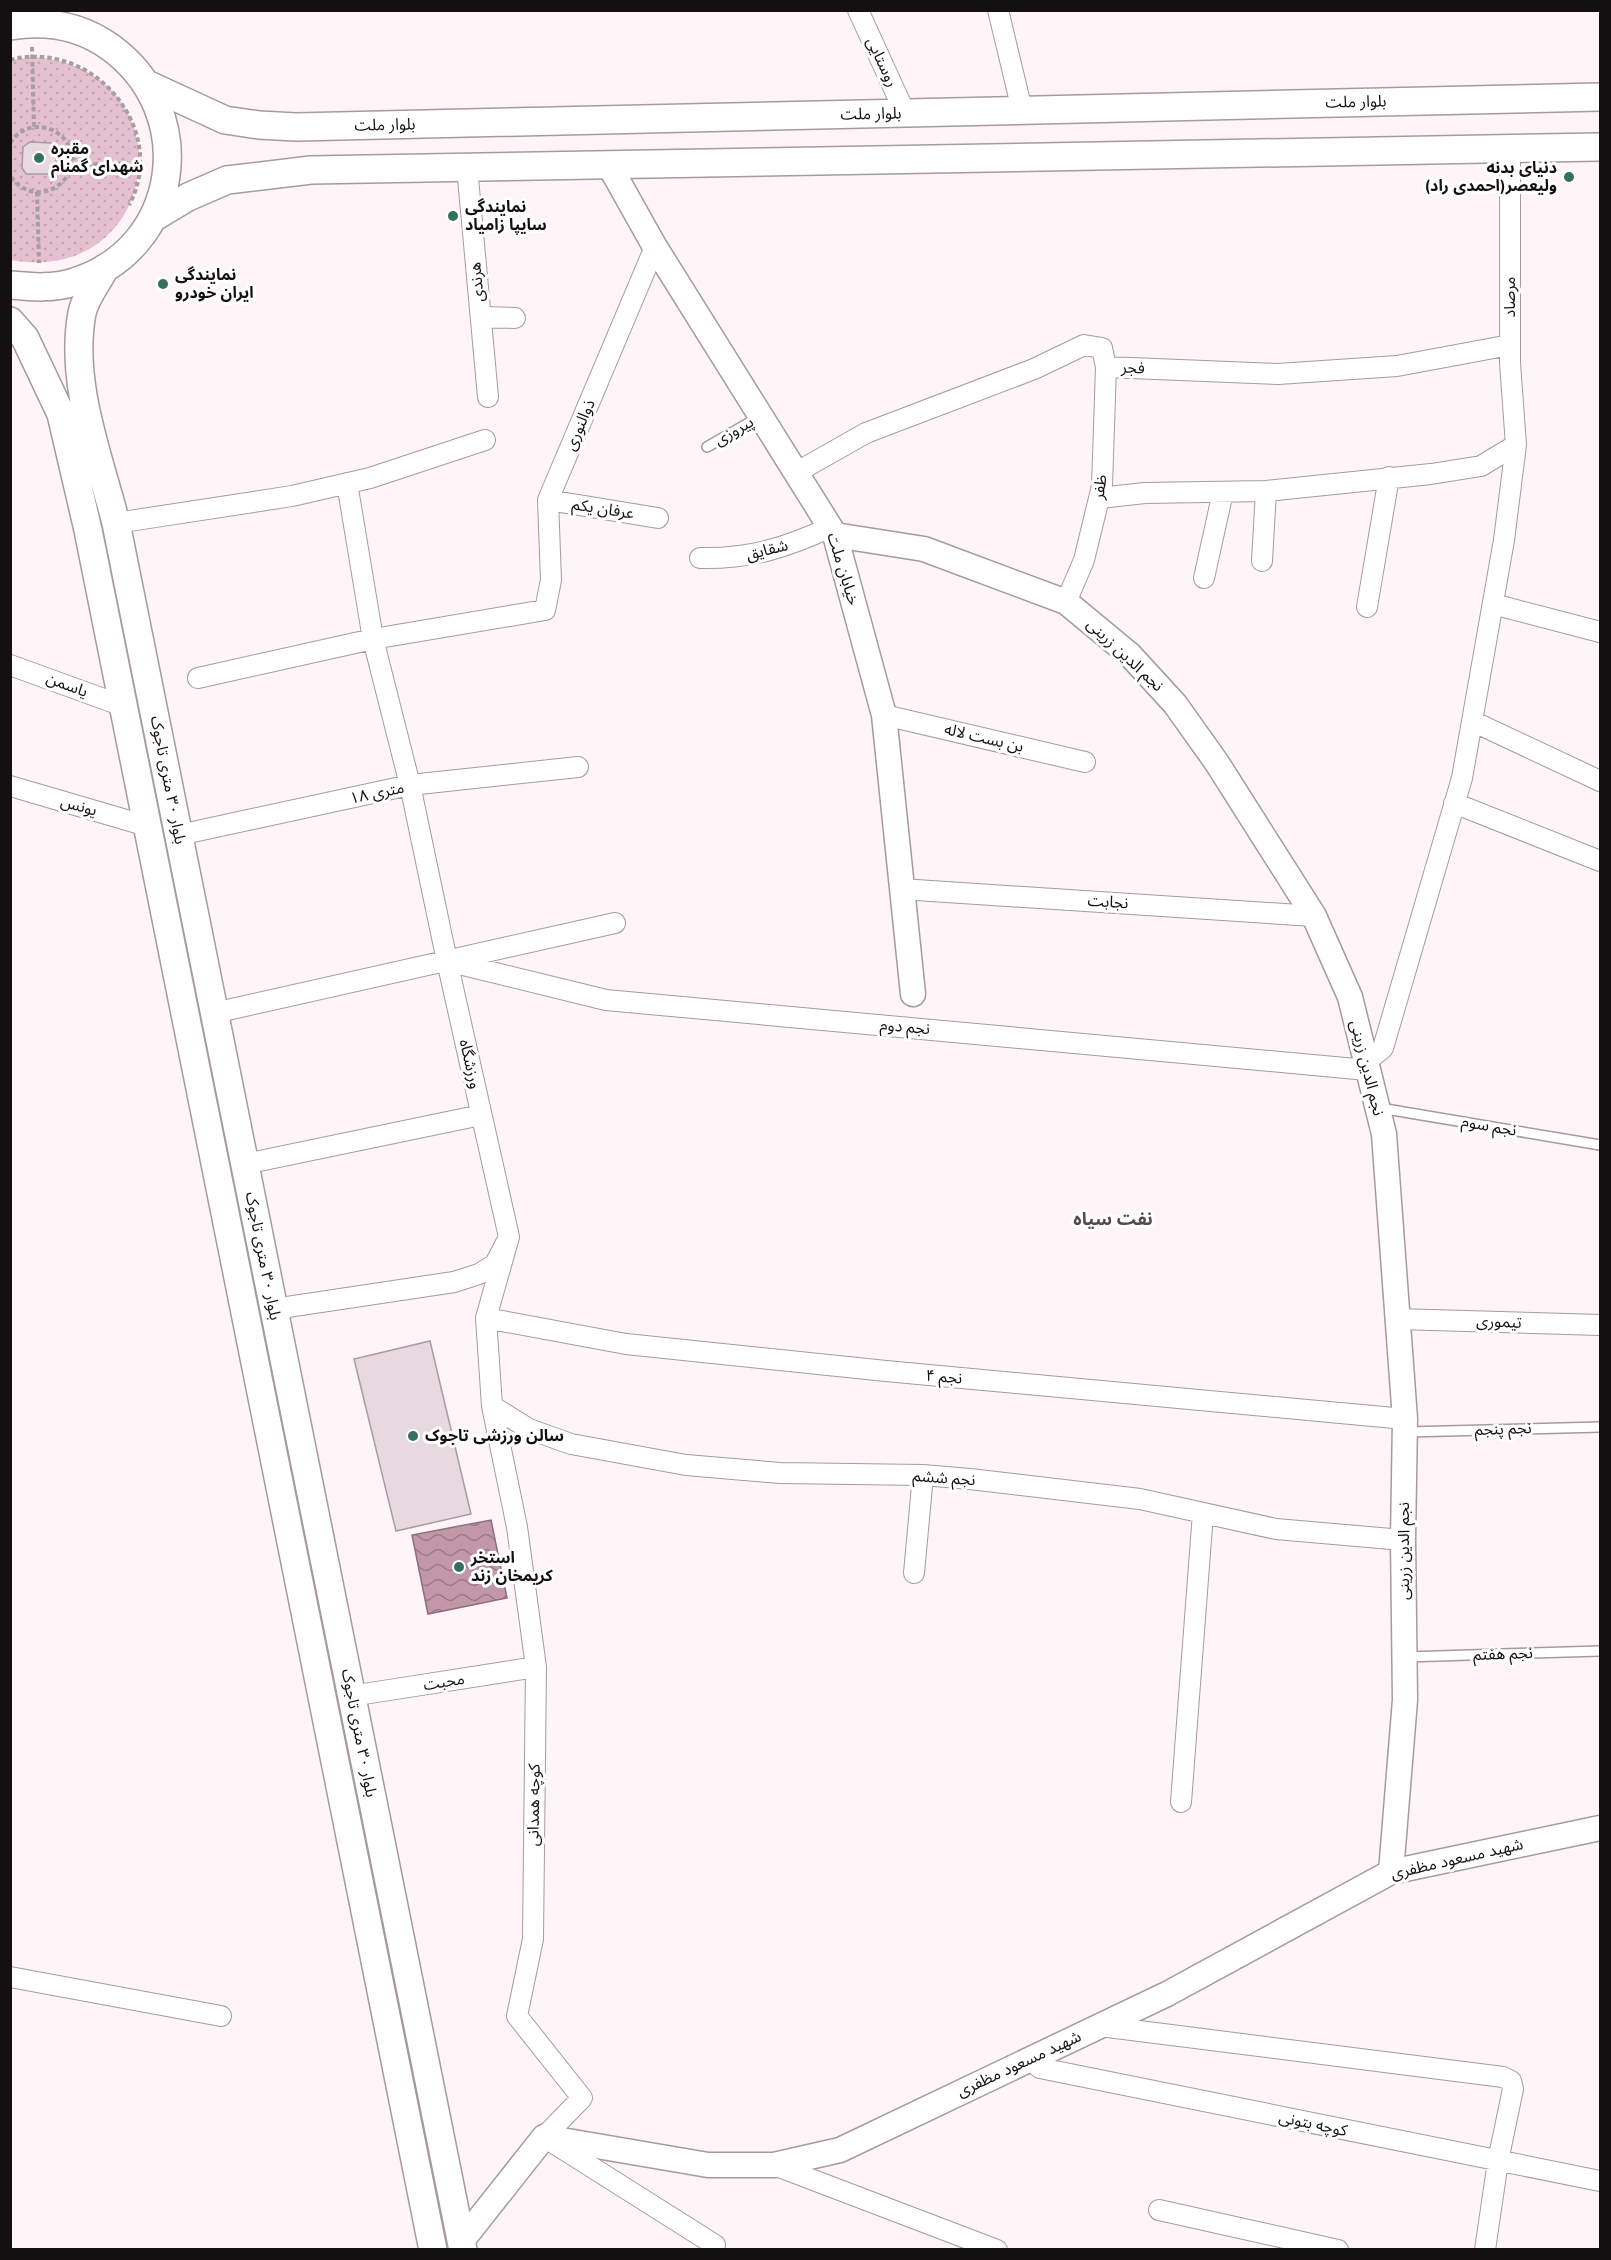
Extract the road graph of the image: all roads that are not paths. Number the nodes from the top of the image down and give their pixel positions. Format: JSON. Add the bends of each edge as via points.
{"nodes":[{"id":1,"x":72,"y":10,"type":"edge"},
{"id":2,"x":858,"y":10,"type":"edge"},
{"id":3,"x":998,"y":10,"type":"edge"},
{"id":4,"x":21,"y":24,"type":"edge"},
{"id":5,"x":98,"y":38,"type":"junction"},
{"id":6,"x":148,"y":85,"type":"junction"},
{"id":7,"x":1600,"y":97,"type":"edge"},
{"id":8,"x":1022,"y":110,"type":"junction"},
{"id":9,"x":906,"y":113,"type":"junction"},
{"id":10,"x":1600,"y":147,"type":"edge"},
{"id":11,"x":1510,"y":149,"type":"junction"},
{"id":12,"x":609,"y":165,"type":"junction"},
{"id":13,"x":467,"y":167,"type":"junction"},
{"id":14,"x":153,"y":218,"type":"junction"},
{"id":15,"x":655,"y":248,"type":"junction"},
{"id":16,"x":105,"y":268,"type":"junction"},
{"id":17,"x":10,"y":285,"type":"edge"},
{"id":18,"x":481,"y":317,"type":"junction"},
{"id":19,"x":515,"y":318,"type":"dead end"},
{"id":20,"x":10,"y":321,"type":"edge"},
{"id":21,"x":1510,"y":345,"type":"junction"},
{"id":22,"x":1106,"y":367,"type":"junction"},
{"id":23,"x":488,"y":397,"type":"dead end"},
{"id":24,"x":761,"y":416,"type":"junction"},
{"id":25,"x":485,"y":440,"type":"dead end"},
{"id":26,"x":1516,"y":445,"type":"junction"},
{"id":27,"x":707,"y":447,"type":"dead end"},
{"id":28,"x":796,"y":472,"type":"junction"},
{"id":29,"x":1389,"y":477,"type":"junction"},
{"id":30,"x":347,"y":483,"type":"junction"},
{"id":31,"x":1266,"y":491,"type":"junction"},
{"id":32,"x":1223,"y":492,"type":"junction"},
{"id":33,"x":1099,"y":498,"type":"junction"},
{"id":34,"x":548,"y":500,"type":"junction"},
{"id":35,"x":658,"y":518,"type":"dead end"},
{"id":36,"x":116,"y":523,"type":"junction"},
{"id":37,"x":833,"y":531,"type":"junction"},
{"id":38,"x":700,"y":558,"type":"dead end"},
{"id":39,"x":1262,"y":561,"type":"dead end"},
{"id":40,"x":1204,"y":578,"type":"dead end"},
{"id":41,"x":1066,"y":602,"type":"junction"},
{"id":42,"x":1493,"y":604,"type":"junction"},
{"id":43,"x":1367,"y":607,"type":"dead end"},
{"id":44,"x":1600,"y":632,"type":"edge"},
{"id":45,"x":373,"y":639,"type":"junction"},
{"id":46,"x":10,"y":664,"type":"edge"},
{"id":47,"x":198,"y":678,"type":"dead end"},
{"id":48,"x":123,"y":706,"type":"junction"},
{"id":49,"x":884,"y":715,"type":"junction"},
{"id":50,"x":1472,"y":721,"type":"junction"},
{"id":51,"x":1085,"y":762,"type":"dead end"},
{"id":52,"x":578,"y":767,"type":"dead end"},
{"id":53,"x":1600,"y":781,"type":"edge"},
{"id":54,"x":410,"y":785,"type":"junction"},
{"id":55,"x":10,"y":786,"type":"edge"},
{"id":56,"x":1454,"y":803,"type":"junction"},
{"id":57,"x":147,"y":826,"type":"junction"},
{"id":58,"x":179,"y":835,"type":"junction"},
{"id":59,"x":1600,"y":861,"type":"edge"},
{"id":60,"x":901,"y":889,"type":"junction"},
{"id":61,"x":1314,"y":916,"type":"junction"},
{"id":62,"x":615,"y":923,"type":"dead end"},
{"id":63,"x":447,"y":961,"type":"junction"},
{"id":64,"x":914,"y":994,"type":"dead end"},
{"id":65,"x":214,"y":1013,"type":"junction"},
{"id":66,"x":1366,"y":1066,"type":"junction"},
{"id":67,"x":1377,"y":1107,"type":"junction"},
{"id":68,"x":481,"y":1115,"type":"junction"},
{"id":69,"x":1600,"y":1145,"type":"edge"},
{"id":70,"x":245,"y":1164,"type":"junction"},
{"id":71,"x":509,"y":1237,"type":"junction"},
{"id":72,"x":274,"y":1309,"type":"junction"},
{"id":73,"x":486,"y":1318,"type":"junction"},
{"id":74,"x":1397,"y":1318,"type":"junction"},
{"id":75,"x":1600,"y":1325,"type":"edge"},
{"id":76,"x":492,"y":1406,"type":"junction"},
{"id":77,"x":1405,"y":1426,"type":"junction"},
{"id":78,"x":1600,"y":1427,"type":"edge"},
{"id":79,"x":923,"y":1475,"type":"junction"},
{"id":80,"x":1203,"y":1513,"type":"junction"},
{"id":81,"x":1403,"y":1540,"type":"junction"},
{"id":82,"x":914,"y":1573,"type":"dead end"},
{"id":83,"x":1600,"y":1651,"type":"edge"},
{"id":84,"x":1405,"y":1657,"type":"junction"},
{"id":85,"x":536,"y":1667,"type":"junction"},
{"id":86,"x":351,"y":1696,"type":"junction"},
{"id":87,"x":1181,"y":1802,"type":"dead end"},
{"id":88,"x":1600,"y":1828,"type":"edge"},
{"id":89,"x":1391,"y":1872,"type":"junction"},
{"id":90,"x":10,"y":1977,"type":"edge"},
{"id":91,"x":221,"y":2016,"type":"dead end"},
{"id":92,"x":1100,"y":2026,"type":"junction"},
{"id":93,"x":1029,"y":2060,"type":"junction"},
{"id":94,"x":544,"y":2137,"type":"junction"},
{"id":95,"x":1498,"y":2161,"type":"junction"},
{"id":96,"x":774,"y":2165,"type":"junction"},
{"id":97,"x":1600,"y":2181,"type":"edge"},
{"id":98,"x":1159,"y":2210,"type":"dead end"},
{"id":99,"x":715,"y":2245,"type":"dead end"},
{"id":100,"x":462,"y":2246,"type":"edge"},
{"id":101,"x":433,"y":2250,"type":"edge"},
{"id":102,"x":997,"y":2250,"type":"edge"},
{"id":103,"x":1338,"y":2250,"type":"edge"},
{"id":104,"x":1485,"y":2250,"type":"edge"}],
"edges":[{"from":1,"to":5,"type":"main road"},
{"from":2,"to":9,"type":"street","name":"روستایی"},
{"from":3,"to":8,"type":"street"},
{"from":4,"to":5,"type":"main road","via":[[66,26]]},
{"from":5,"to":6,"type":"main road","via":[[127,59]]},
{"from":6,"to":9,"type":"main road","name":"بلوار ملت","via":[[225,120],[277,126]]},
{"from":6,"to":14,"type":"main road","via":[[163,118],[168,162],[164,191]]},
{"from":7,"to":8,"type":"main road","name":"بلوار ملت"},
{"from":8,"to":9,"type":"main road","name":"بلوار ملت"},
{"from":10,"to":11,"type":"main road"},
{"from":11,"to":12,"type":"main road"},
{"from":11,"to":21,"type":"street","name":"مرصاد"},
{"from":12,"to":13,"type":"main road"},
{"from":12,"to":15,"type":"street","name":"خیابان ملت"},
{"from":13,"to":14,"type":"main road","via":[[310,170],[227,180]]},
{"from":13,"to":18,"type":"street","name":"هرندی"},
{"from":14,"to":16,"type":"main road","via":[[132,246]]},
{"from":15,"to":24,"type":"street","name":"خیابان ملت"},
{"from":15,"to":34,"type":"street","name":"ذوالنوری"},
{"from":16,"to":17,"type":"main road","via":[[74,282],[38,270]]},
{"from":16,"to":36,"type":"main road","name":"بلوار ۳۰ متری تاجوک","via":[[82,310],[78,354],[85,405]]},
{"from":18,"to":19,"type":"street"},
{"from":18,"to":23,"type":"street","name":"هرندی"},
{"from":20,"to":48,"type":"main road","name":"بلوار ۳۰ متری تاجوک","via":[[25,338],[61,414]]},
{"from":21,"to":22,"type":"street","name":"فجر","via":[[1398,366],[1278,374]]},
{"from":21,"to":26,"type":"street","name":"مرصاد"},
{"from":22,"to":28,"type":"street","name":"فجر","via":[[1102,348],[1084,345],[1034,369],[866,434]]},
{"from":22,"to":33,"type":"street","name":"ظفر"},
{"from":24,"to":27,"type":"lane","name":"پیروزی"},
{"from":24,"to":28,"type":"street","name":"خیابان ملت"},
{"from":25,"to":30,"type":"street"},
{"from":26,"to":29,"type":"street","via":[[1481,466]]},
{"from":26,"to":42,"type":"street","name":"مرصاد"},
{"from":28,"to":37,"type":"street","name":"خیابان ملت"},
{"from":29,"to":31,"type":"street"},
{"from":29,"to":43,"type":"street"},
{"from":30,"to":36,"type":"street","via":[[292,496]]},
{"from":30,"to":45,"type":"street","name":"ورزشگاه"},
{"from":31,"to":32,"type":"street"},
{"from":31,"to":39,"type":"street"},
{"from":32,"to":33,"type":"street"},
{"from":32,"to":40,"type":"street"},
{"from":33,"to":41,"type":"street","name":"ظفر","via":[[1084,560]]},
{"from":34,"to":35,"type":"street","name":"عرفان یکم"},
{"from":34,"to":45,"type":"street","name":"ذوالنوری","via":[[551,580],[545,610]]},
{"from":36,"to":58,"type":"main road","name":"بلوار ۳۰ متری تاجوک"},
{"from":37,"to":38,"type":"street","name":"شقایق","via":[[762,554]]},
{"from":37,"to":41,"type":"street","name":"نجم الدین زرینی","via":[[924,549]]},
{"from":37,"to":49,"type":"street","name":"خیابان ملت"},
{"from":41,"to":61,"type":"street","name":"نجم الدین زرینی","via":[[1130,655],[1176,704]]},
{"from":42,"to":44,"type":"street"},
{"from":42,"to":50,"type":"street","name":"مرصاد"},
{"from":45,"to":47,"type":"street"},
{"from":45,"to":54,"type":"street","name":"ورزشگاه"},
{"from":46,"to":48,"type":"street","name":"یاسمن"},
{"from":48,"to":57,"type":"main road","name":"بلوار ۳۰ متری تاجوک"},
{"from":49,"to":51,"type":"street","name":"بن بست لاله"},
{"from":49,"to":60,"type":"street","name":"خیابان ملت"},
{"from":50,"to":53,"type":"street"},
{"from":50,"to":56,"type":"street","name":"مرصاد"},
{"from":52,"to":54,"type":"street","name":"۱۸ متری"},
{"from":54,"to":58,"type":"street","name":"۱۸ متری"},
{"from":54,"to":63,"type":"street","name":"ورزشگاه"},
{"from":55,"to":57,"type":"street","name":"یونس"},
{"from":56,"to":59,"type":"street"},
{"from":56,"to":66,"type":"street","name":"مرصاد","via":[[1383,1048]]},
{"from":57,"to":101,"type":"main road","name":"بلوار ۳۰ متری تاجوک"},
{"from":58,"to":65,"type":"main road","name":"بلوار ۳۰ متری تاجوک"},
{"from":60,"to":61,"type":"street","name":"نجابت"},
{"from":60,"to":64,"type":"street","name":"خیابان ملت"},
{"from":61,"to":66,"type":"street","name":"نجم الدین زرینی","via":[[1350,998]]},
{"from":62,"to":63,"type":"street"},
{"from":63,"to":65,"type":"street"},
{"from":63,"to":66,"type":"street","name":"نجم دوم","via":[[606,999]]},
{"from":63,"to":68,"type":"street","name":"ورزشگاه"},
{"from":65,"to":70,"type":"main road","name":"بلوار ۳۰ متری تاجوک"},
{"from":66,"to":67,"type":"street","name":"نجم الدین زرینی"},
{"from":67,"to":69,"type":"lane","name":"نجم سوم"},
{"from":67,"to":74,"type":"street","name":"نجم الدین زرینی","via":[[1384,1134]]},
{"from":68,"to":70,"type":"street"},
{"from":68,"to":71,"type":"street","name":"ورزشگاه"},
{"from":70,"to":72,"type":"main road","name":"بلوار ۳۰ متری تاجوک"},
{"from":71,"to":72,"type":"street","via":[[495,1264],[454,1282]]},
{"from":71,"to":73,"type":"street","name":"کوچه همدانی"},
{"from":72,"to":86,"type":"main road","name":"بلوار ۳۰ متری تاجوک"},
{"from":73,"to":76,"type":"street","name":"کوچه همدانی"},
{"from":73,"to":77,"type":"street","name":"نجم ۴","via":[[626,1344]]},
{"from":74,"to":75,"type":"street","name":"تیموری"},
{"from":74,"to":77,"type":"street","name":"نجم الدین زرینی"},
{"from":76,"to":79,"type":"street","name":"نجم ششم","via":[[529,1429],[571,1444],[686,1465],[780,1473]]},
{"from":76,"to":85,"type":"street","name":"کوچه همدانی","via":[[518,1527]]},
{"from":77,"to":78,"type":"lane","name":"نجم پنجم"},
{"from":77,"to":81,"type":"street","name":"نجم الدین زرینی"},
{"from":79,"to":80,"type":"street","name":"نجم ششم","via":[[1140,1498]]},
{"from":79,"to":82,"type":"street"},
{"from":80,"to":81,"type":"street","name":"نجم ششم","via":[[1276,1529]]},
{"from":80,"to":87,"type":"street"},
{"from":81,"to":84,"type":"street","name":"نجم الدین زرینی"},
{"from":83,"to":84,"type":"lane","name":"نجم هفتم"},
{"from":84,"to":89,"type":"street","name":"نجم الدین زرینی"},
{"from":85,"to":86,"type":"street","name":"محبت"},
{"from":85,"to":94,"type":"street","name":"کوچه همدانی","via":[[533,1939],[517,2016],[582,2098]]},
{"from":86,"to":100,"type":"main road","name":"بلوار ۳۰ متری تاجوک"},
{"from":88,"to":89,"type":"street","name":"شهید مسعود مظفری"},
{"from":89,"to":92,"type":"street","name":"شهید مسعود مظفری","via":[[1167,1994]]},
{"from":90,"to":91,"type":"street"},
{"from":92,"to":93,"type":"street","name":"شهید مسعود مظفری"},
{"from":92,"to":95,"type":"street","via":[[1503,2077],[1510,2080],[1513,2088]]},
{"from":93,"to":95,"type":"street","name":"کوچه بتونی","via":[[1040,2068]]},
{"from":93,"to":96,"type":"street","name":"شهید مسعود مظفری","via":[[840,2150]]},
{"from":94,"to":96,"type":"street","name":"شهید مسعود مظفری","via":[[708,2165]]},
{"from":94,"to":99,"type":"street"},
{"from":94,"to":100,"type":"street"},
{"from":95,"to":97,"type":"street","name":"کوچه بتونی"},
{"from":95,"to":104,"type":"street"},
{"from":96,"to":102,"type":"street"},
{"from":98,"to":103,"type":"street"}]}
